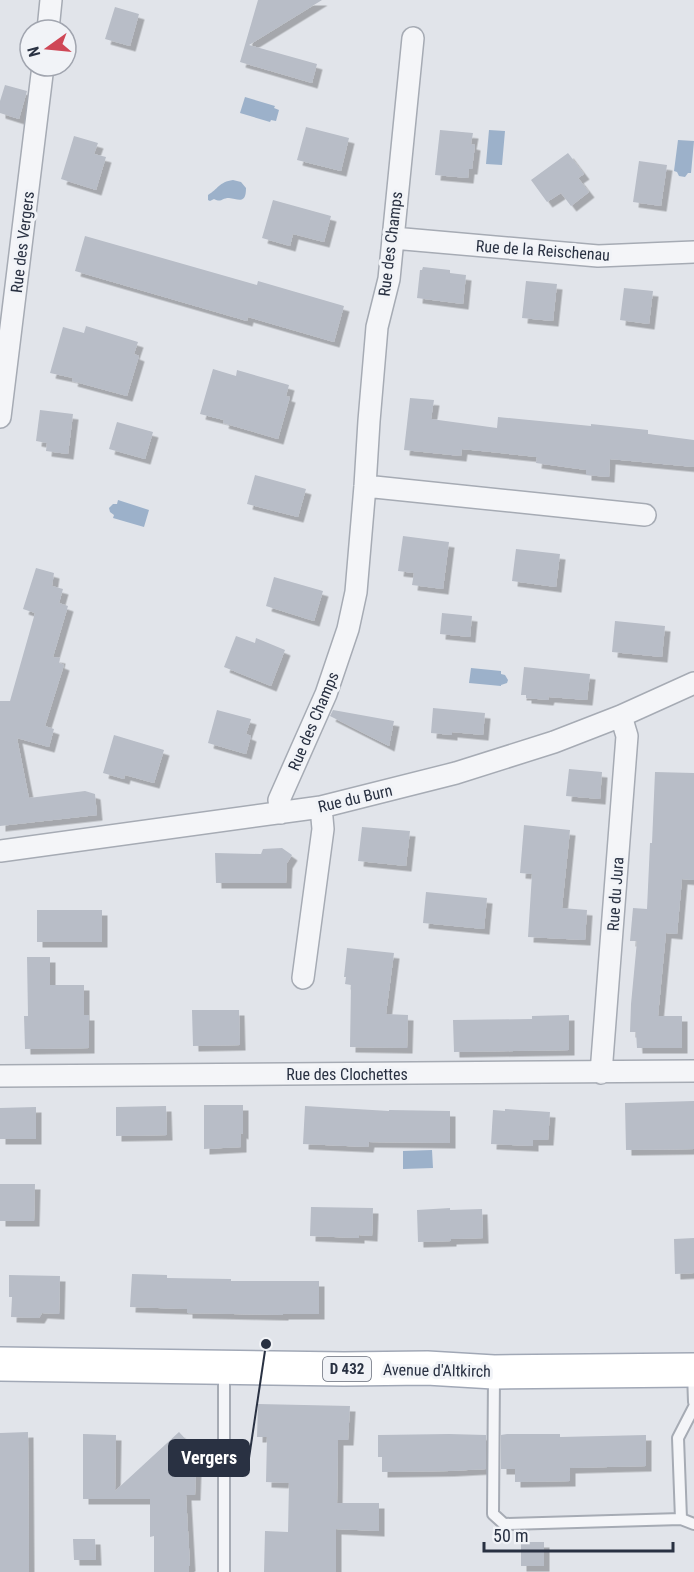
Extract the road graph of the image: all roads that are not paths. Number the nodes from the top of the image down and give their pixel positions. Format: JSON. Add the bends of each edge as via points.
{"nodes":[{"id":1,"x":51,"y":0,"type":"edge"},
{"id":2,"x":49,"y":18,"type":"edge"},
{"id":3,"x":413,"y":38,"type":"dead end"},
{"id":4,"x":42,"y":78,"type":"edge"},
{"id":5,"x":393,"y":238,"type":"junction"},
{"id":6,"x":694,"y":252,"type":"edge"},
{"id":7,"x":0,"y":417,"type":"edge"},
{"id":8,"x":365,"y":486,"type":"junction"},
{"id":9,"x":645,"y":515,"type":"dead end"},
{"id":10,"x":694,"y":683,"type":"edge"},
{"id":11,"x":621,"y":716,"type":"junction"},
{"id":12,"x":321,"y":807,"type":"junction"},
{"id":13,"x":281,"y":813,"type":"junction"},
{"id":14,"x":0,"y":851,"type":"edge"},
{"id":15,"x":303,"y":978,"type":"dead end"},
{"id":16,"x":694,"y":1071,"type":"edge"},
{"id":17,"x":601,"y":1073,"type":"junction"},
{"id":18,"x":0,"y":1076,"type":"edge"},
{"id":19,"x":0,"y":1364,"type":"edge"},
{"id":20,"x":224,"y":1368,"type":"junction"},
{"id":21,"x":694,"y":1370,"type":"edge"},
{"id":22,"x":494,"y":1372,"type":"junction"},
{"id":23,"x":694,"y":1402,"type":"edge"},
{"id":24,"x":694,"y":1407,"type":"edge"},
{"id":25,"x":681,"y":1519,"type":"junction"},
{"id":26,"x":694,"y":1524,"type":"edge"},
{"id":27,"x":224,"y":1572,"type":"edge"}],
"edges":[{"from":1,"to":2,"type":"street"},
{"from":3,"to":5,"type":"street","name":"Rue des Champs"},
{"from":4,"to":7,"type":"street","name":"Rue des Vergers"},
{"from":5,"to":6,"type":"street","name":"Rue de la Reischenau","via":[[598,256]]},
{"from":5,"to":8,"type":"street","name":"Rue des Champs","via":[[389,279],[377,327]]},
{"from":8,"to":9,"type":"street"},
{"from":8,"to":13,"type":"street","name":"Rue des Champs","via":[[356,592],[348,628],[326,694],[279,800]]},
{"from":10,"to":11,"type":"street","name":"Rue du Burn"},
{"from":11,"to":12,"type":"street","name":"Rue du Burn","via":[[456,773]]},
{"from":11,"to":17,"type":"street","name":"Rue du Jura","via":[[627,736]]},
{"from":12,"to":13,"type":"street","name":"Rue du Burn"},
{"from":12,"to":15,"type":"street","via":[[323,829]]},
{"from":13,"to":14,"type":"street","name":"Rue du Burn"},
{"from":16,"to":17,"type":"street","name":"Rue des Clochettes"},
{"from":17,"to":18,"type":"street","name":"Rue des Clochettes"},
{"from":19,"to":20,"type":"main road","name":"Avenue d'Altkirch","number":"D 432"},
{"from":20,"to":22,"type":"main road","name":"Avenue d'Altkirch","number":"D 432","via":[[427,1368]]},
{"from":20,"to":27,"type":"lane"},
{"from":21,"to":22,"type":"main road","name":"Avenue d'Altkirch","number":"D 432"},
{"from":21,"to":23,"type":"lane"},
{"from":22,"to":25,"type":"lane","via":[[493,1514],[504,1524]]},
{"from":24,"to":25,"type":"lane","via":[[678,1438]]},
{"from":25,"to":26,"type":"lane"}]}
